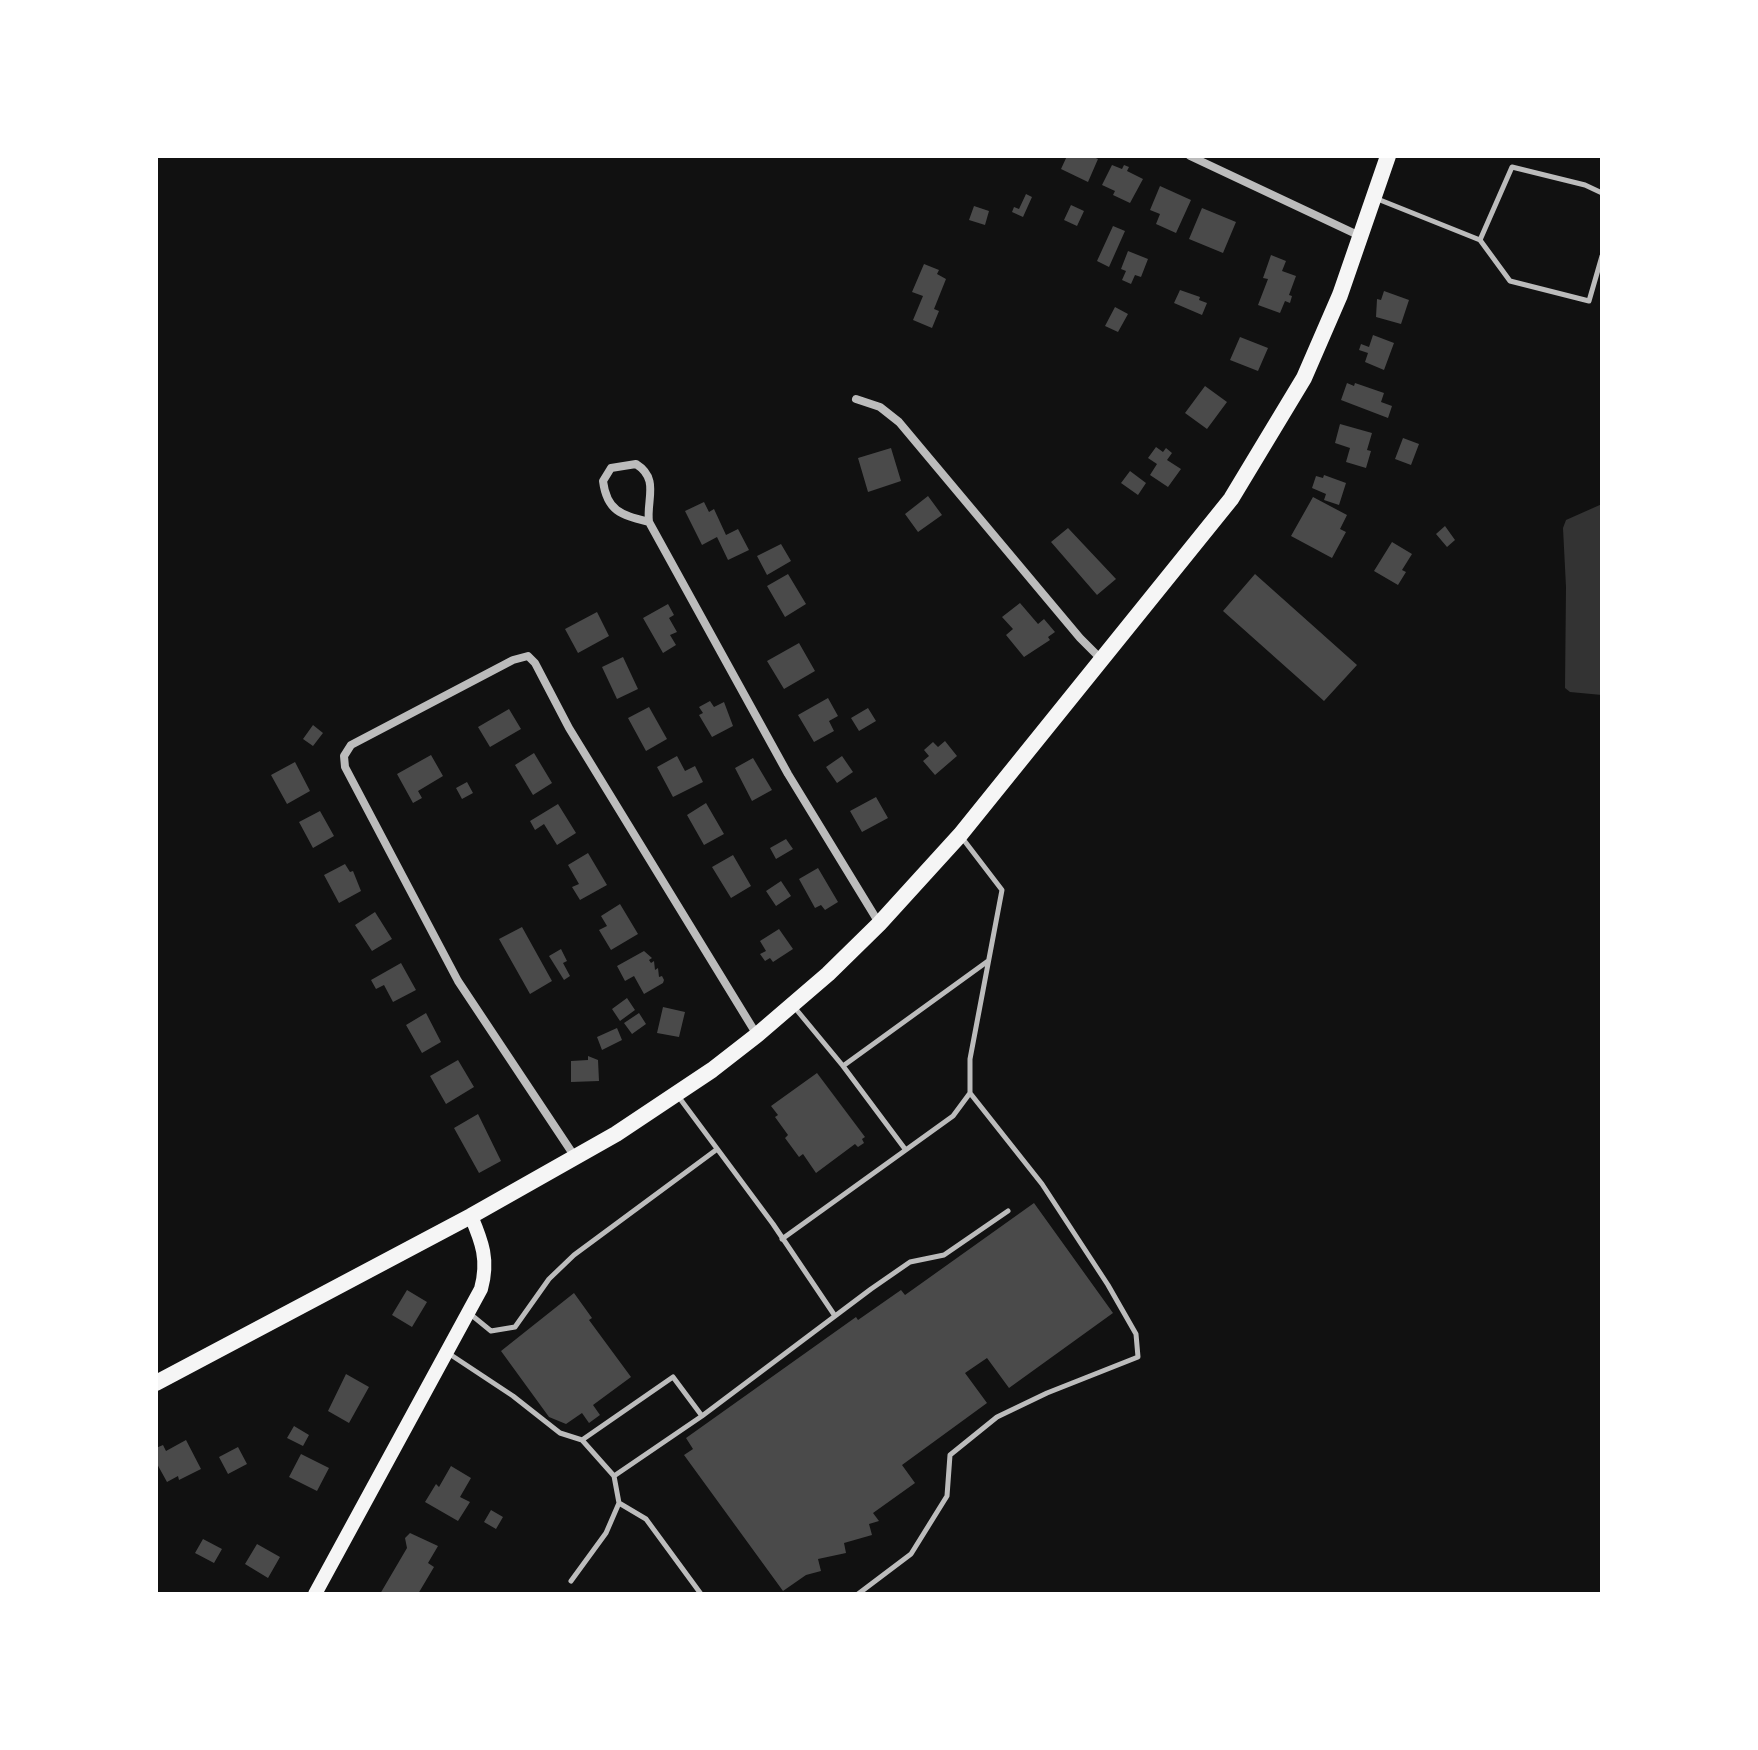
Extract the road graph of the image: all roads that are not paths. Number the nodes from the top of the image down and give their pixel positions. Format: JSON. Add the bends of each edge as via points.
{"nodes":[{"id":1,"x":1190,"y":156,"type":"edge"},
{"id":2,"x":1388,"y":156,"type":"edge"},
{"id":3,"x":1602,"y":193,"type":"edge"},
{"id":4,"x":1374,"y":198,"type":"junction"},
{"id":5,"x":1361,"y":236,"type":"junction"},
{"id":6,"x":1480,"y":240,"type":"junction"},
{"id":7,"x":1602,"y":256,"type":"edge"},
{"id":8,"x":856,"y":399,"type":"dead end"},
{"id":9,"x":649,"y":522,"type":"junction"},
{"id":10,"x":1101,"y":659,"type":"junction"},
{"id":11,"x":960,"y":835,"type":"junction"},
{"id":12,"x":879,"y":924,"type":"junction"},
{"id":13,"x":988,"y":961,"type":"junction"},
{"id":14,"x":793,"y":1006,"type":"junction"},
{"id":15,"x":757,"y":1035,"type":"junction"},
{"id":16,"x":843,"y":1066,"type":"junction"},
{"id":17,"x":677,"y":1093,"type":"junction"},
{"id":18,"x":970,"y":1093,"type":"junction"},
{"id":19,"x":905,"y":1149,"type":"junction"},
{"id":20,"x":716,"y":1150,"type":"junction"},
{"id":21,"x":576,"y":1159,"type":"junction"},
{"id":22,"x":1008,"y":1211,"type":"dead end"},
{"id":23,"x":471,"y":1216,"type":"junction"},
{"id":24,"x":782,"y":1239,"type":"junction"},
{"id":25,"x":469,"y":1313,"type":"junction"},
{"id":26,"x":835,"y":1316,"type":"junction"},
{"id":27,"x":448,"y":1353,"type":"junction"},
{"id":28,"x":156,"y":1383,"type":"edge"},
{"id":29,"x":702,"y":1416,"type":"junction"},
{"id":30,"x":582,"y":1440,"type":"junction"},
{"id":31,"x":614,"y":1476,"type":"junction"},
{"id":32,"x":619,"y":1503,"type":"junction"},
{"id":33,"x":571,"y":1581,"type":"dead end"},
{"id":34,"x":315,"y":1594,"type":"edge"},
{"id":35,"x":701,"y":1594,"type":"edge"},
{"id":36,"x":858,"y":1594,"type":"edge"}],
"edges":[{"from":1,"to":5,"type":"street"},
{"from":2,"to":4,"type":"main road"},
{"from":3,"to":6,"type":"lane","via":[[1512,167]]},
{"from":4,"to":5,"type":"main road"},
{"from":4,"to":6,"type":"lane"},
{"from":5,"to":10,"type":"main road","via":[[1304,378],[1270,437],[1231,499]]},
{"from":6,"to":7,"type":"lane","via":[[1510,281],[1589,301]]},
{"from":8,"to":10,"type":"street","via":[[880,407],[899,422]]},
{"from":9,"to":9,"type":"street","via":[[651,481],[645,470],[636,464],[611,468],[603,481],[611,504]]},
{"from":9,"to":12,"type":"street","via":[[788,774]]},
{"from":10,"to":11,"type":"main road"},
{"from":11,"to":12,"type":"main road"},
{"from":11,"to":13,"type":"lane","via":[[1002,890]]},
{"from":12,"to":14,"type":"main road"},
{"from":13,"to":16,"type":"lane"},
{"from":13,"to":18,"type":"lane","via":[[970,1059]]},
{"from":14,"to":15,"type":"main road"},
{"from":14,"to":16,"type":"lane"},
{"from":15,"to":17,"type":"main road"},
{"from":15,"to":21,"type":"street","via":[[528,656],[351,745],[345,767],[458,981]]},
{"from":16,"to":19,"type":"lane"},
{"from":17,"to":20,"type":"lane"},
{"from":17,"to":21,"type":"main road"},
{"from":18,"to":19,"type":"lane","via":[[953,1116]]},
{"from":18,"to":36,"type":"lane","via":[[1042,1184],[1108,1285],[1136,1334],[1138,1357],[997,1417],[950,1455],[947,1496],[911,1554]]},
{"from":19,"to":24,"type":"lane"},
{"from":20,"to":24,"type":"lane"},
{"from":20,"to":25,"type":"lane","via":[[574,1255],[549,1279],[515,1327],[491,1331]]},
{"from":21,"to":23,"type":"main road"},
{"from":22,"to":26,"type":"lane","via":[[944,1255],[910,1262]]},
{"from":23,"to":25,"type":"main road","via":[[486,1259],[481,1289]]},
{"from":23,"to":28,"type":"main road"},
{"from":24,"to":26,"type":"lane"},
{"from":25,"to":27,"type":"main road"},
{"from":26,"to":29,"type":"lane"},
{"from":27,"to":30,"type":"lane","via":[[560,1433]]},
{"from":27,"to":34,"type":"main road"},
{"from":29,"to":30,"type":"lane","via":[[673,1377]]},
{"from":29,"to":31,"type":"lane"},
{"from":30,"to":31,"type":"lane"},
{"from":31,"to":32,"type":"lane"},
{"from":32,"to":33,"type":"lane","via":[[606,1533]]},
{"from":32,"to":35,"type":"lane","via":[[646,1519]]}]}
